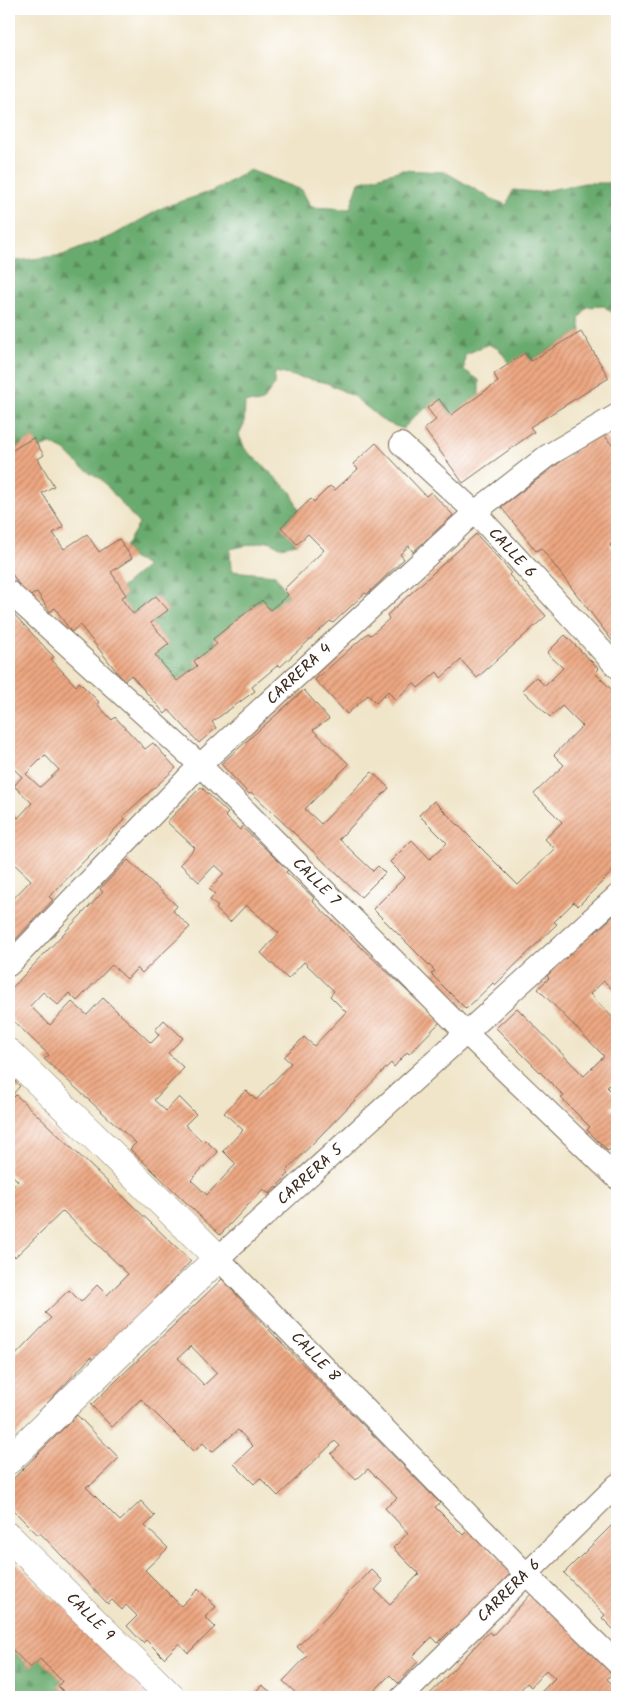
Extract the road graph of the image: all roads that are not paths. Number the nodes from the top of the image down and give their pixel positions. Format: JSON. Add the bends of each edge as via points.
{"nodes":[{"id":1,"x":617,"y":415,"type":"edge"},
{"id":2,"x":401,"y":444,"type":"dead end"},
{"id":3,"x":475,"y":512,"type":"junction"},
{"id":4,"x":9,"y":592,"type":"edge"},
{"id":5,"x":617,"y":667,"type":"edge"},
{"id":6,"x":200,"y":765,"type":"junction"},
{"id":7,"x":617,"y":896,"type":"edge"},
{"id":8,"x":9,"y":965,"type":"edge"},
{"id":9,"x":466,"y":1033,"type":"junction"},
{"id":10,"x":9,"y":1053,"type":"edge"},
{"id":11,"x":617,"y":1178,"type":"edge"},
{"id":12,"x":218,"y":1258,"type":"junction"},
{"id":13,"x":9,"y":1460,"type":"edge"},
{"id":14,"x":617,"y":1485,"type":"edge"},
{"id":15,"x":9,"y":1536,"type":"edge"},
{"id":16,"x":526,"y":1574,"type":"junction"},
{"id":17,"x":617,"y":1663,"type":"edge"},
{"id":18,"x":171,"y":1697,"type":"edge"},
{"id":19,"x":402,"y":1697,"type":"edge"}],
"edges":[{"from":1,"to":3,"type":"street","name":"CARRERA 4","via":[[548,456]]},
{"from":2,"to":3,"type":"street","name":"CALLE 6"},
{"from":3,"to":5,"type":"street","name":"CALLE 6"},
{"from":3,"to":6,"type":"street","name":"CARRERA 4"},
{"from":4,"to":6,"type":"street","name":"CALLE 7"},
{"from":6,"to":8,"type":"street","name":"CARRERA 4"},
{"from":6,"to":9,"type":"street","name":"CALLE 7"},
{"from":7,"to":9,"type":"street","name":"CARRERA 5"},
{"from":9,"to":11,"type":"street","name":"CALLE 7"},
{"from":9,"to":12,"type":"street","name":"CARRERA 5"},
{"from":10,"to":12,"type":"street","name":"CALLE 8"},
{"from":12,"to":13,"type":"street","name":"CARRERA 5"},
{"from":12,"to":16,"type":"street","name":"CALLE 8"},
{"from":14,"to":16,"type":"street","name":"CARRERA 6"},
{"from":15,"to":18,"type":"street","name":"CALLE 9"},
{"from":16,"to":17,"type":"street","name":"CALLE 8"},
{"from":16,"to":19,"type":"street","name":"CARRERA 6"}]}
